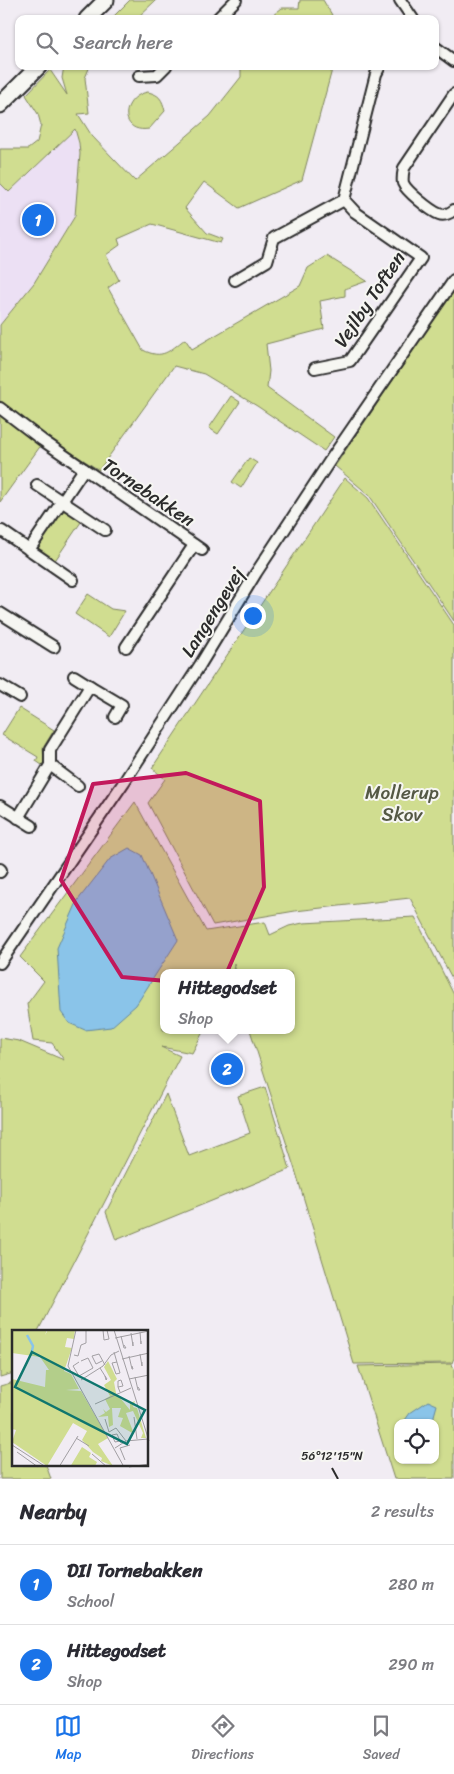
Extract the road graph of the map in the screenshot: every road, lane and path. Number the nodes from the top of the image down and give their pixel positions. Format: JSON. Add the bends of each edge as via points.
{"nodes":[{"id":1,"x":106,"y":0,"type":"edge"},
{"id":2,"x":236,"y":0,"type":"edge"},
{"id":3,"x":400,"y":0,"type":"edge"},
{"id":4,"x":91,"y":15,"type":"edge"},
{"id":5,"x":221,"y":15,"type":"edge"},
{"id":6,"x":410,"y":15,"type":"edge"},
{"id":7,"x":439,"y":51,"type":"edge"},
{"id":8,"x":454,"y":61,"type":"edge"},
{"id":9,"x":35,"y":70,"type":"edge"},
{"id":10,"x":162,"y":70,"type":"edge"},
{"id":11,"x":378,"y":70,"type":"edge"},
{"id":12,"x":140,"y":76,"type":"dead end"},
{"id":13,"x":454,"y":94,"type":"edge"},
{"id":14,"x":0,"y":105,"type":"edge"},
{"id":15,"x":344,"y":200,"type":"junction"},
{"id":16,"x":454,"y":210,"type":"edge"},
{"id":17,"x":235,"y":280,"type":"dead end"},
{"id":18,"x":454,"y":280,"type":"edge"},
{"id":19,"x":315,"y":368,"type":"dead end"},
{"id":20,"x":0,"y":408,"type":"edge"},
{"id":21,"x":84,"y":469,"type":"junction"},
{"id":22,"x":37,"y":485,"type":"dead end"},
{"id":23,"x":62,"y":501,"type":"junction"},
{"id":24,"x":105,"y":530,"type":"dead end"},
{"id":25,"x":2,"y":531,"type":"dead end"},
{"id":26,"x":29,"y":550,"type":"junction"},
{"id":27,"x":73,"y":580,"type":"dead end"},
{"id":28,"x":0,"y":614,"type":"edge"},
{"id":29,"x":54,"y":647,"type":"dead end"},
{"id":30,"x":126,"y":647,"type":"dead end"},
{"id":31,"x":74,"y":676,"type":"dead end"},
{"id":32,"x":0,"y":685,"type":"edge"},
{"id":33,"x":90,"y":686,"type":"junction"},
{"id":34,"x":20,"y":697,"type":"dead end"},
{"id":35,"x":115,"y":717,"type":"dead end"},
{"id":36,"x":50,"y":765,"type":"junction"},
{"id":37,"x":78,"y":786,"type":"dead end"},
{"id":38,"x":0,"y":806,"type":"edge"},
{"id":39,"x":18,"y":818,"type":"junction"},
{"id":40,"x":32,"y":826,"type":"dead end"},
{"id":41,"x":0,"y":963,"type":"edge"}],
"edges":[{"from":1,"to":4,"type":"street"},
{"from":2,"to":5,"type":"street"},
{"from":3,"to":6,"type":"street"},
{"from":7,"to":8,"type":"street"},
{"from":9,"to":14,"type":"street"},
{"from":10,"to":12,"type":"street","via":[[157,76]]},
{"from":11,"to":15,"type":"street"},
{"from":13,"to":16,"type":"street","via":[[404,168],[402,176],[410,194],[440,214]]},
{"from":15,"to":17,"type":"street","via":[[274,238],[267,261]]},
{"from":15,"to":19,"type":"street","name":"Vejlby Toften","via":[[355,212],[421,258],[350,361]]},
{"from":18,"to":41,"type":"street","name":"Langengevej","via":[[281,535],[124,782]]},
{"from":20,"to":21,"type":"street","name":"Tornebakken"},
{"from":21,"to":23,"type":"street","name":"Tornebakken"},
{"from":21,"to":30,"type":"street","name":"Tornebakken","via":[[198,547]]},
{"from":22,"to":23,"type":"street"},
{"from":23,"to":24,"type":"street"},
{"from":23,"to":26,"type":"street","name":"Tornebakken"},
{"from":25,"to":26,"type":"street"},
{"from":26,"to":27,"type":"street"},
{"from":28,"to":29,"type":"street"},
{"from":31,"to":33,"type":"street"},
{"from":32,"to":34,"type":"street"},
{"from":33,"to":35,"type":"street","via":[[122,706]]},
{"from":33,"to":36,"type":"street","via":[[50,750]]},
{"from":36,"to":37,"type":"street"},
{"from":36,"to":39,"type":"street"},
{"from":38,"to":39,"type":"street"},
{"from":39,"to":40,"type":"street"}]}
